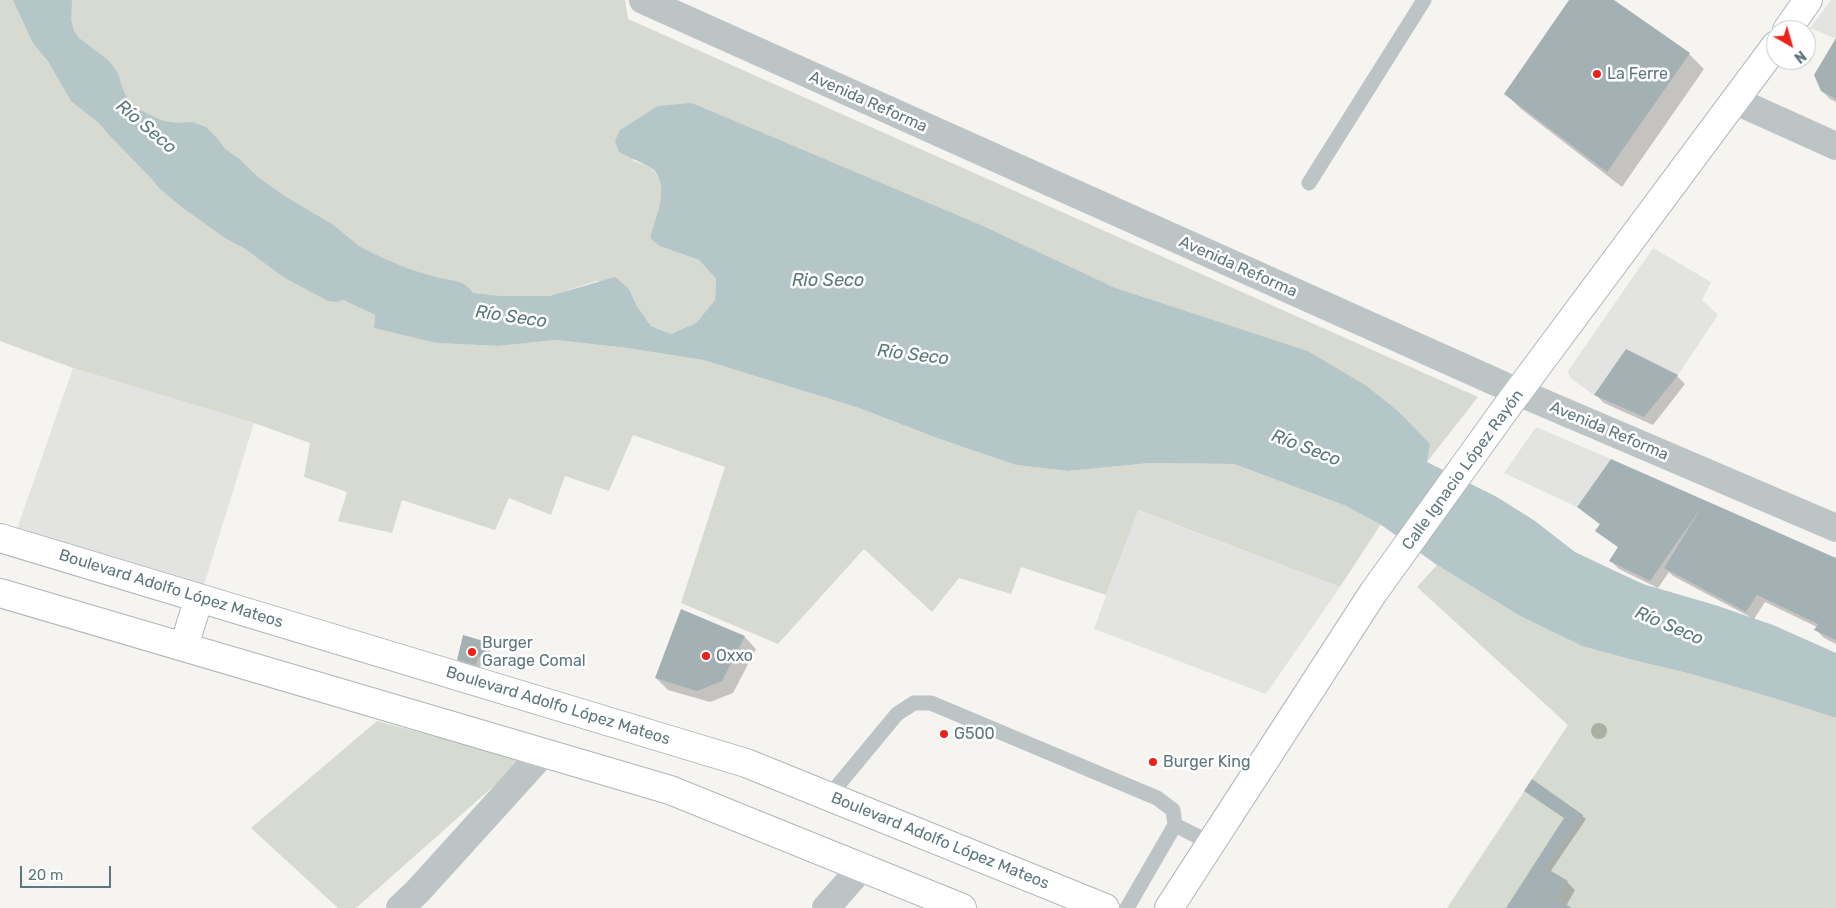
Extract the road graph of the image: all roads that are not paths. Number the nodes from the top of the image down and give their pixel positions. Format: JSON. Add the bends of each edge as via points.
{"nodes":[{"id":1,"x":643,"y":0,"type":"edge"},
{"id":2,"x":1424,"y":0,"type":"edge"},
{"id":3,"x":1808,"y":0,"type":"edge"},
{"id":4,"x":1794,"y":20,"type":"edge"},
{"id":5,"x":1766,"y":59,"type":"edge"},
{"id":6,"x":1736,"y":101,"type":"junction"},
{"id":7,"x":1836,"y":146,"type":"edge"},
{"id":8,"x":1309,"y":183,"type":"dead end"},
{"id":9,"x":1518,"y":392,"type":"junction"},
{"id":10,"x":1836,"y":528,"type":"edge"},
{"id":11,"x":0,"y":538,"type":"edge"},
{"id":12,"x":0,"y":593,"type":"edge"},
{"id":13,"x":199,"y":598,"type":"junction"},
{"id":14,"x":184,"y":646,"type":"junction"},
{"id":15,"x":543,"y":753,"type":"junction"},
{"id":16,"x":829,"y":796,"type":"junction"},
{"id":17,"x":1176,"y":825,"type":"junction"},
{"id":18,"x":1211,"y":843,"type":"junction"},
{"id":19,"x":862,"y":868,"type":"junction"},
{"id":20,"x":400,"y":908,"type":"edge"},
{"id":21,"x":826,"y":908,"type":"edge"},
{"id":22,"x":962,"y":908,"type":"edge"},
{"id":23,"x":1105,"y":908,"type":"edge"},
{"id":24,"x":1127,"y":908,"type":"edge"},
{"id":25,"x":1169,"y":908,"type":"edge"}],
"edges":[{"from":1,"to":9,"type":"street","name":"Avenida Reforma"},
{"from":2,"to":8,"type":"lane"},
{"from":3,"to":4,"type":"main road"},
{"from":5,"to":6,"type":"main road","name":"Calle Ignacio López Rayón"},
{"from":6,"to":7,"type":"street"},
{"from":6,"to":9,"type":"main road","name":"Calle Ignacio López Rayón"},
{"from":9,"to":10,"type":"street","name":"Avenida Reforma"},
{"from":9,"to":18,"type":"main road","name":"Calle Ignacio López Rayón","via":[[1373,593]]},
{"from":11,"to":13,"type":"main road","name":"Boulevard Adolfo López Mateos"},
{"from":12,"to":14,"type":"main road"},
{"from":13,"to":14,"type":"main road"},
{"from":13,"to":16,"type":"main road","name":"Boulevard Adolfo López Mateos","via":[[746,763]]},
{"from":14,"to":15,"type":"main road"},
{"from":15,"to":19,"type":"main road","via":[[670,790]]},
{"from":15,"to":20,"type":"street"},
{"from":16,"to":17,"type":"lane","via":[[897,714],[914,703],[931,703],[1157,798],[1173,810]]},
{"from":16,"to":23,"type":"main road","name":"Boulevard Adolfo López Mateos"},
{"from":17,"to":18,"type":"lane"},
{"from":17,"to":24,"type":"lane"},
{"from":18,"to":25,"type":"main road","name":"Calle Ignacio López Rayón"},
{"from":19,"to":21,"type":"street"},
{"from":19,"to":22,"type":"main road"}]}
